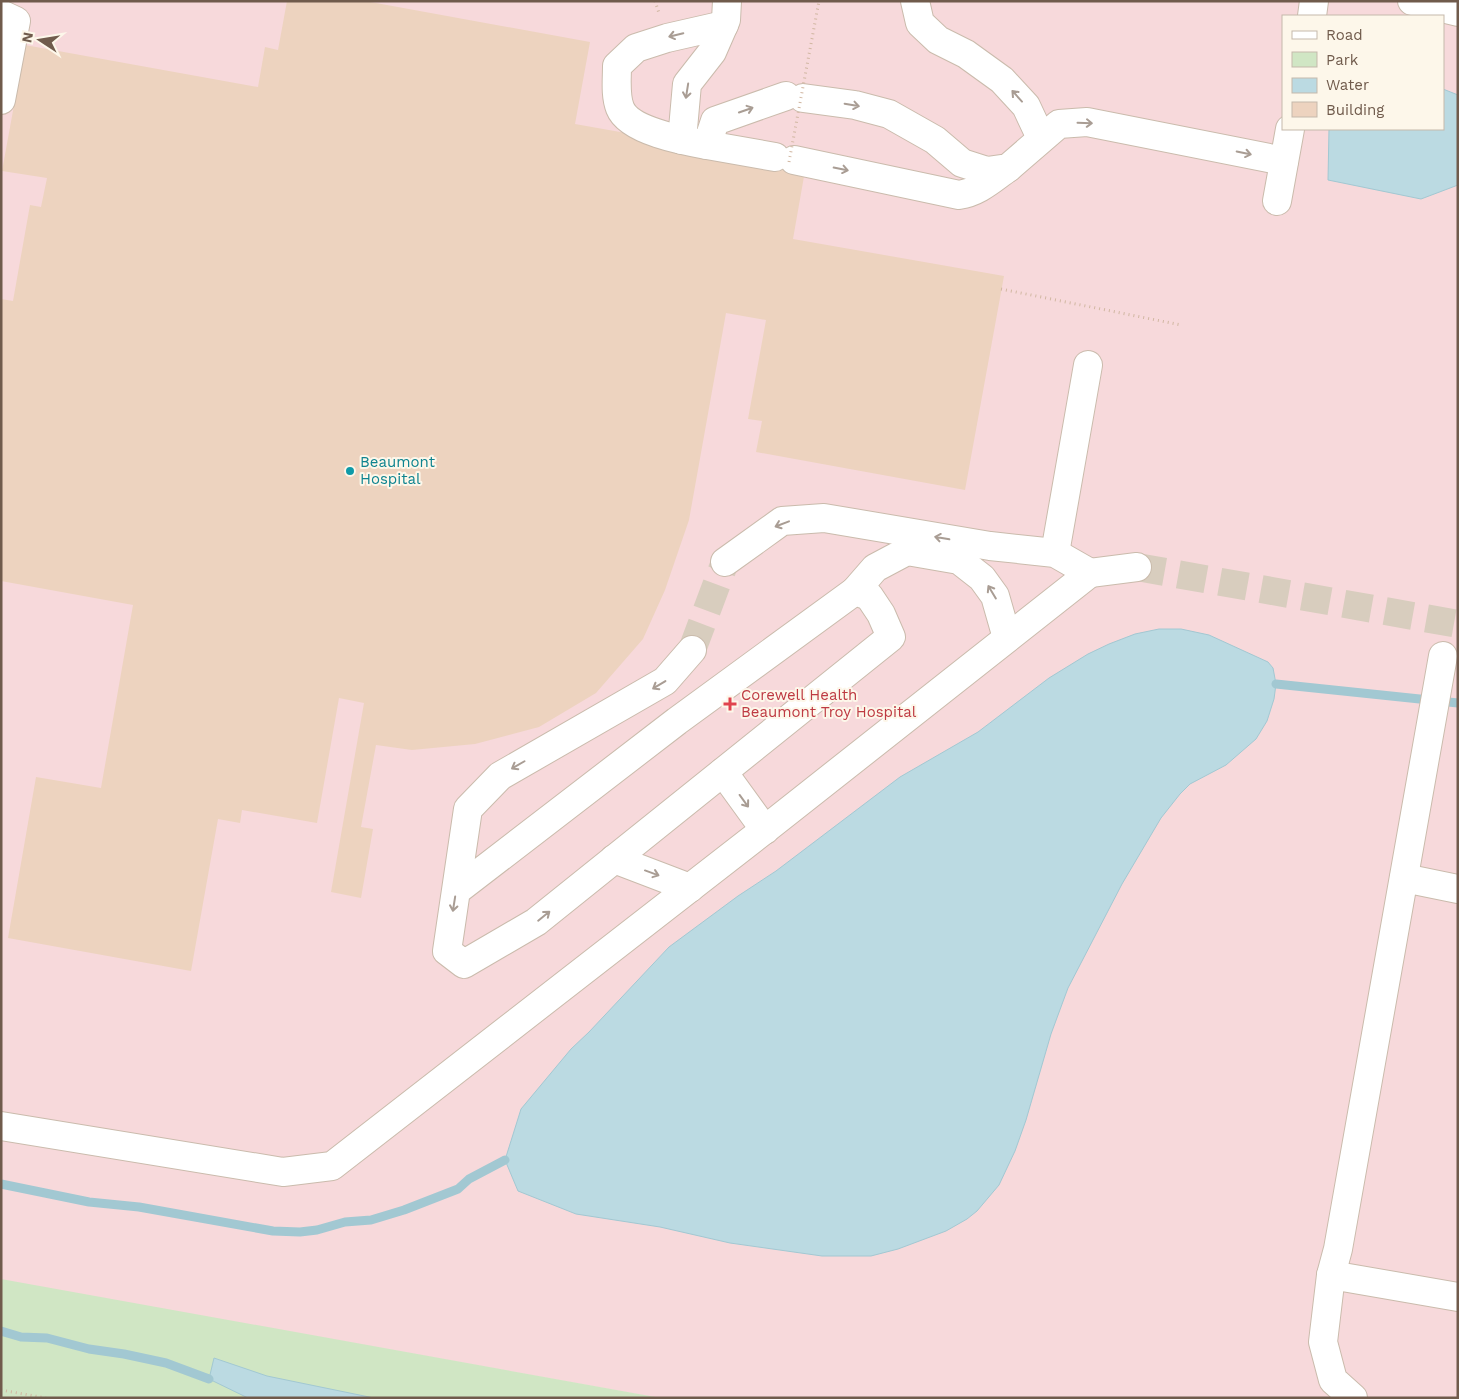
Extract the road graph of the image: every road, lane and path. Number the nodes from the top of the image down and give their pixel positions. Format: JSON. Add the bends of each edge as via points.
{"nodes":[{"id":1,"x":819,"y":1,"type":"edge"},
{"id":2,"x":915,"y":1,"type":"edge"},
{"id":3,"x":1314,"y":1,"type":"edge"},
{"id":4,"x":1412,"y":1,"type":"edge"},
{"id":5,"x":1458,"y":12,"type":"edge"},
{"id":6,"x":726,"y":13,"type":"edge"},
{"id":7,"x":1,"y":14,"type":"edge"},
{"id":8,"x":1312,"y":15,"type":"edge"},
{"id":9,"x":1,"y":100,"type":"edge"},
{"id":10,"x":1290,"y":130,"type":"edge"},
{"id":11,"x":1041,"y":138,"type":"junction"},
{"id":12,"x":694,"y":142,"type":"junction"},
{"id":13,"x":786,"y":160,"type":"junction"},
{"id":14,"x":1284,"y":161,"type":"junction"},
{"id":15,"x":1008,"y":168,"type":"junction"},
{"id":16,"x":1277,"y":201,"type":"dead end"},
{"id":17,"x":1001,"y":289,"type":"dead end"},
{"id":18,"x":1181,"y":325,"type":"dead end"},
{"id":19,"x":1088,"y":366,"type":"dead end"},
{"id":20,"x":1055,"y":553,"type":"junction"},
{"id":21,"x":725,"y":562,"type":"tunnel mouth"},
{"id":22,"x":1137,"y":567,"type":"tunnel mouth"},
{"id":23,"x":1090,"y":574,"type":"junction"},
{"id":24,"x":855,"y":591,"type":"junction"},
{"id":25,"x":1007,"y":638,"type":"junction"},
{"id":26,"x":692,"y":650,"type":"tunnel mouth"},
{"id":27,"x":1441,"y":669,"type":"dead end"},
{"id":28,"x":722,"y":772,"type":"junction"},
{"id":29,"x":764,"y":830,"type":"junction"},
{"id":30,"x":614,"y":859,"type":"junction"},
{"id":31,"x":1404,"y":878,"type":"junction"},
{"id":32,"x":690,"y":888,"type":"junction"},
{"id":33,"x":1458,"y":889,"type":"edge"},
{"id":34,"x":456,"y":891,"type":"junction"},
{"id":35,"x":1,"y":1126,"type":"edge"},
{"id":36,"x":1331,"y":1274,"type":"junction"},
{"id":37,"x":1458,"y":1297,"type":"edge"},
{"id":38,"x":1,"y":1390,"type":"edge"},
{"id":39,"x":46,"y":1398,"type":"edge"},
{"id":40,"x":1353,"y":1398,"type":"edge"}],
"edges":[{"from":1,"to":13,"type":"path","bridge":true},
{"from":11,"to":2,"type":"lane","one_way":true,"via":[[1026,106],[1002,80],[966,54],[938,40],[920,23]]},
{"from":3,"to":8,"type":"lane"},
{"from":4,"to":5,"type":"lane"},
{"from":6,"to":12,"type":"lane","one_way":true,"via":[[712,52],[687,84]]},
{"from":6,"to":12,"type":"lane","one_way":true,"via":[[636,48],[617,66],[616,92],[620,110],[633,122],[658,134]]},
{"from":7,"to":9,"type":"lane","via":[[16,21]]},
{"from":10,"to":14,"type":"lane"},
{"from":11,"to":14,"type":"lane","one_way":true,"via":[[1059,124],[1087,122]]},
{"from":11,"to":15,"type":"lane"},
{"from":12,"to":13,"type":"lane"},
{"from":12,"to":15,"type":"lane","one_way":true,"via":[[715,121],[795,97],[855,105],[889,114],[935,140],[962,163],[987,171]]},
{"from":13,"to":15,"type":"lane","one_way":true,"via":[[960,195],[972,193]]},
{"from":14,"to":16,"type":"lane"},
{"from":17,"to":18,"type":"path"},
{"from":19,"to":20,"type":"lane"},
{"from":20,"to":21,"type":"lane","one_way":true,"via":[[990,546],[824,518],[782,521]]},
{"from":20,"to":23,"type":"lane"},
{"from":22,"to":23,"type":"lane"},
{"from":23,"to":25,"type":"lane"},
{"from":25,"to":24,"type":"lane","one_way":true,"via":[[996,596],[982,578],[959,560],[907,551],[875,568]]},
{"from":24,"to":28,"type":"lane","via":[[869,596],[891,637]]},
{"from":24,"to":34,"type":"lane","via":[[677,721]]},
{"from":25,"to":29,"type":"lane"},
{"from":26,"to":34,"type":"lane","one_way":true,"via":[[665,681],[493,782],[468,809]]},
{"from":27,"to":31,"type":"lane"},
{"from":28,"to":29,"type":"lane","one_way":true},
{"from":28,"to":30,"type":"lane"},
{"from":29,"to":32,"type":"lane"},
{"from":30,"to":32,"type":"lane","one_way":true},
{"from":34,"to":30,"type":"lane","one_way":true,"via":[[447,951],[464,964],[536,922]]},
{"from":31,"to":33,"type":"lane"},
{"from":31,"to":36,"type":"lane"},
{"from":32,"to":35,"type":"lane","via":[[332,1166],[283,1172]]},
{"from":36,"to":37,"type":"lane"},
{"from":36,"to":40,"type":"lane","via":[[1323,1342],[1332,1380]]},
{"from":38,"to":39,"type":"path"}]}
